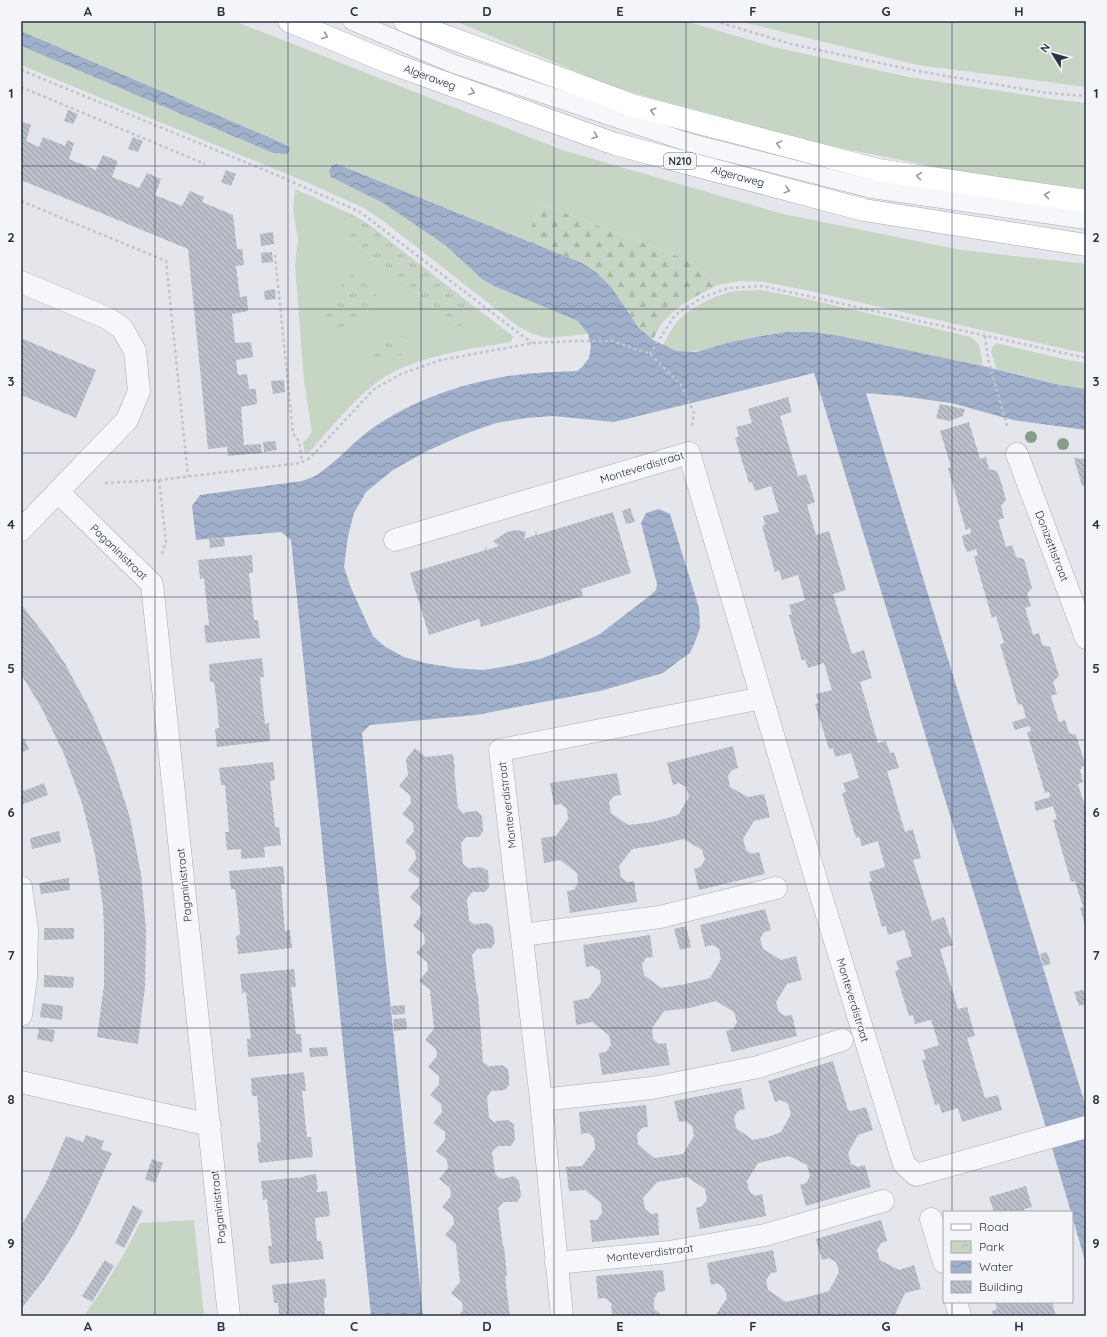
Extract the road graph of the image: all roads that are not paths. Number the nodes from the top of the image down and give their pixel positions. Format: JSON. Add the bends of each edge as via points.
{"nodes":[{"id":1,"x":289,"y":21,"type":"edge"},
{"id":2,"x":352,"y":21,"type":"edge"},
{"id":3,"x":405,"y":21,"type":"edge"},
{"id":4,"x":1086,"y":201,"type":"edge"},
{"id":5,"x":1086,"y":220,"type":"edge"},
{"id":6,"x":1086,"y":245,"type":"edge"},
{"id":7,"x":21,"y":282,"type":"edge"},
{"id":8,"x":1017,"y":454,"type":"dead end"},
{"id":9,"x":58,"y":492,"type":"junction"},
{"id":10,"x":21,"y":530,"type":"edge"},
{"id":11,"x":395,"y":540,"type":"dead end"},
{"id":12,"x":1086,"y":638,"type":"edge"},
{"id":13,"x":762,"y":698,"type":"junction"},
{"id":14,"x":21,"y":887,"type":"edge"},
{"id":15,"x":776,"y":888,"type":"dead end"},
{"id":16,"x":522,"y":935,"type":"junction"},
{"id":17,"x":21,"y":1015,"type":"edge"},
{"id":18,"x":842,"y":1040,"type":"dead end"},
{"id":19,"x":21,"y":1082,"type":"edge"},
{"id":20,"x":541,"y":1100,"type":"junction"},
{"id":21,"x":210,"y":1125,"type":"junction"},
{"id":22,"x":1086,"y":1127,"type":"edge"},
{"id":23,"x":883,"y":1201,"type":"dead end"},
{"id":24,"x":931,"y":1219,"type":"dead end"},
{"id":25,"x":943,"y":1259,"type":"edge"},
{"id":26,"x":556,"y":1263,"type":"junction"},
{"id":27,"x":956,"y":1303,"type":"edge"},
{"id":28,"x":229,"y":1316,"type":"edge"},
{"id":29,"x":562,"y":1316,"type":"edge"},
{"id":30,"x":960,"y":1316,"type":"edge"}],
"edges":[{"from":1,"to":6,"type":"main road","name":"Algeraweg","number":"N210","one_way":true,"via":[[390,63],[615,144],[864,210]]},
{"from":2,"to":5,"type":"lane","name":"Algeraweg","number":"N210","via":[[454,64],[687,142],[872,188]]},
{"from":4,"to":3,"type":"main road","one_way":true,"via":[[878,170],[635,106]]},
{"from":7,"to":9,"type":"street","via":[[107,318],[122,328],[135,351],[139,391],[127,420]]},
{"from":8,"to":12,"type":"street","name":"Donizettistraat"},
{"from":9,"to":10,"type":"street"},
{"from":9,"to":21,"type":"street","name":"Paganinistraat","via":[[152,584]]},
{"from":11,"to":13,"type":"street","name":"Monteverdistraat","via":[[689,452]]},
{"from":13,"to":16,"type":"street","name":"Monteverdistraat","via":[[500,750]]},
{"from":13,"to":22,"type":"street","name":"Monteverdistraat","via":[[904,1164],[916,1175]]},
{"from":14,"to":17,"type":"street","via":[[27,930],[26,979]]},
{"from":15,"to":16,"type":"street","via":[[660,917]]},
{"from":16,"to":20,"type":"street","name":"Monteverdistraat"},
{"from":18,"to":20,"type":"street","name":"Monteverdistraat","via":[[758,1067],[652,1088]]},
{"from":19,"to":21,"type":"street"},
{"from":20,"to":26,"type":"street","name":"Monteverdistraat"},
{"from":21,"to":28,"type":"street","name":"Paganinistraat"},
{"from":23,"to":26,"type":"street","name":"Monteverdistraat","via":[[766,1235],[669,1252]]},
{"from":24,"to":25,"type":"street"},
{"from":26,"to":29,"type":"street","name":"Monteverdistraat"},
{"from":27,"to":30,"type":"street"}]}
